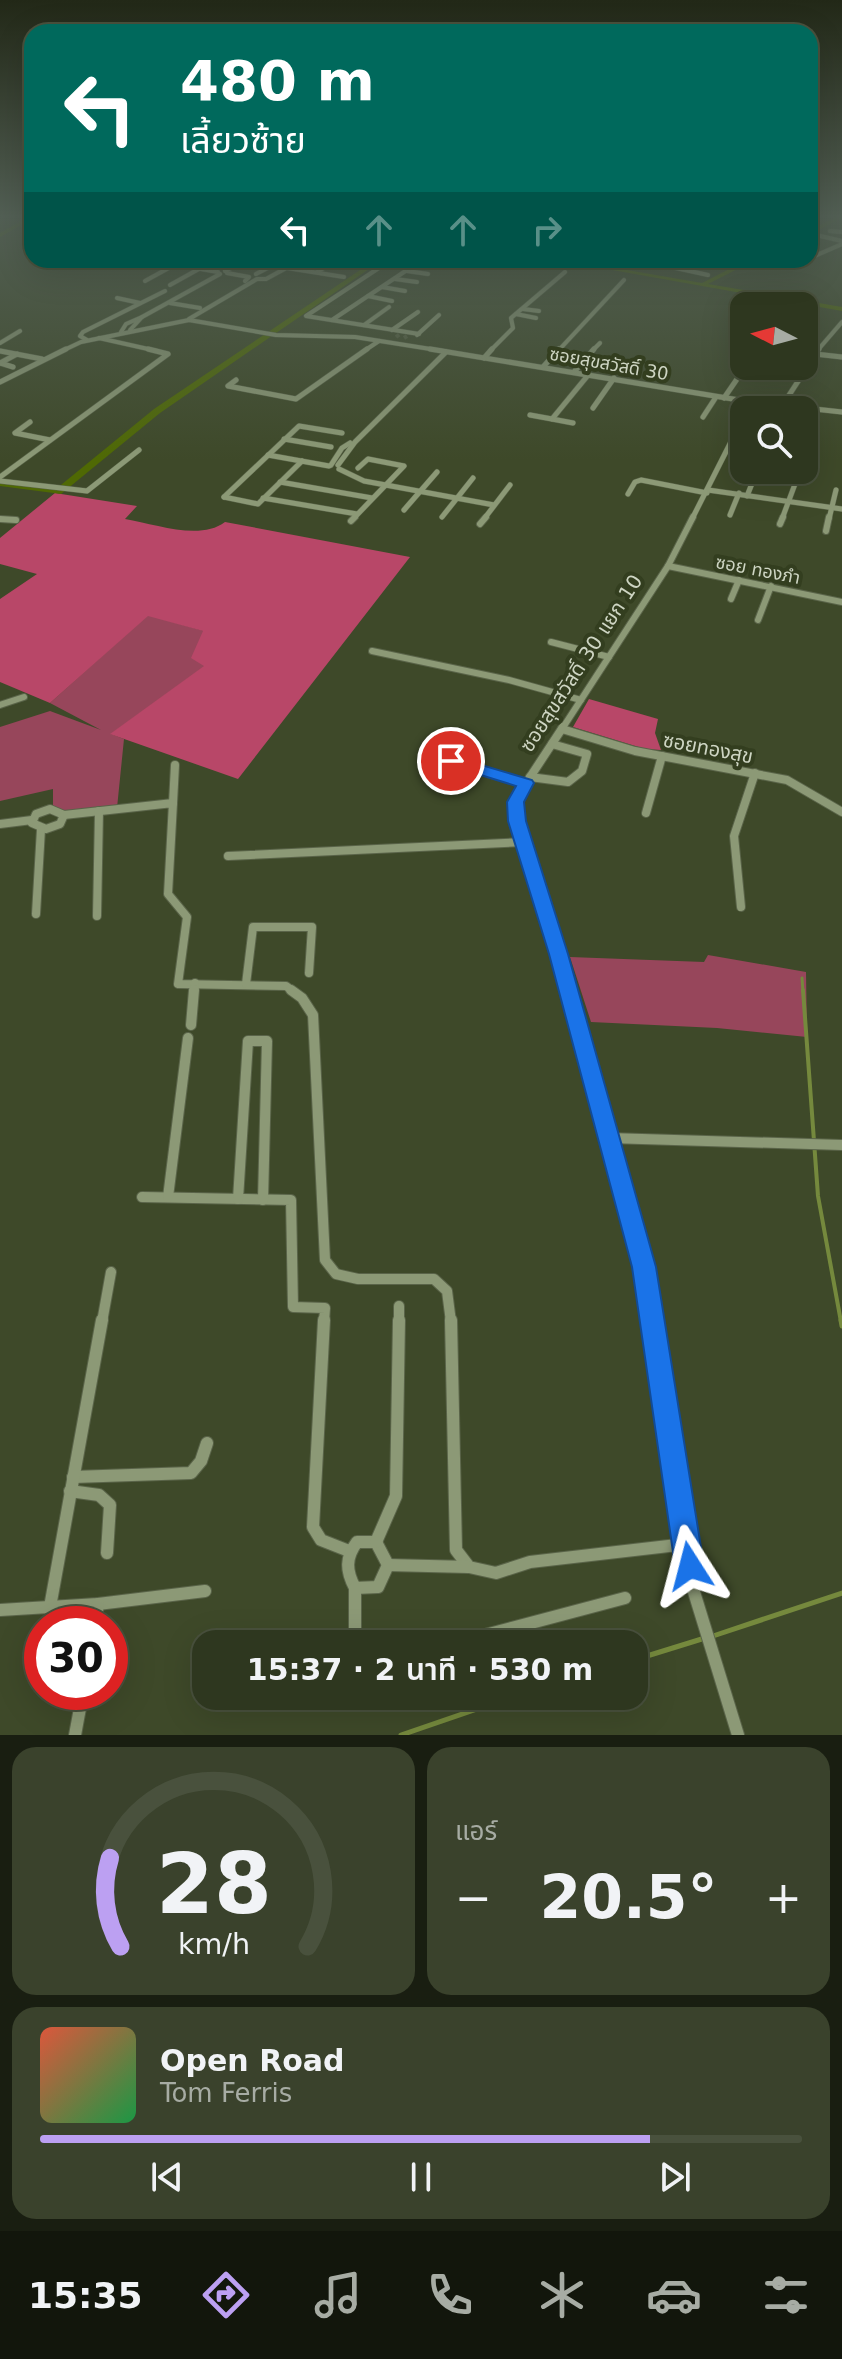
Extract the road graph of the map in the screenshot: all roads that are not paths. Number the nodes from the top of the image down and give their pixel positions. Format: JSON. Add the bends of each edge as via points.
{"nodes":[{"id":1,"x":117,"y":298,"type":"dead end"},
{"id":2,"x":151,"y":298,"type":"edge"},
{"id":3,"x":179,"y":298,"type":"edge"},
{"id":4,"x":217,"y":298,"type":"edge"},
{"id":5,"x":221,"y":298,"type":"edge"},
{"id":6,"x":331,"y":298,"type":"edge"},
{"id":7,"x":365,"y":298,"type":"edge"},
{"id":8,"x":374,"y":298,"type":"edge"},
{"id":9,"x":536,"y":298,"type":"edge"},
{"id":10,"x":607,"y":298,"type":"edge"},
{"id":11,"x":141,"y":303,"type":"junction"},
{"id":12,"x":170,"y":303,"type":"junction"},
{"id":13,"x":200,"y":308,"type":"junction"},
{"id":14,"x":523,"y":309,"type":"junction"},
{"id":15,"x":539,"y":311,"type":"dead end"},
{"id":16,"x":418,"y":312,"type":"dead end"},
{"id":17,"x":516,"y":314,"type":"junction"},
{"id":18,"x":439,"y":315,"type":"dead end"},
{"id":19,"x":142,"y":317,"type":"junction"},
{"id":20,"x":189,"y":317,"type":"junction"},
{"id":21,"x":536,"y":318,"type":"dead end"},
{"id":22,"x":332,"y":320,"type":"junction"},
{"id":23,"x":842,"y":322,"type":"edge"},
{"id":24,"x":363,"y":325,"type":"junction"},
{"id":25,"x":130,"y":330,"type":"junction"},
{"id":26,"x":392,"y":330,"type":"junction"},
{"id":27,"x":20,"y":331,"type":"dead end"},
{"id":28,"x":121,"y":332,"type":"junction"},
{"id":29,"x":419,"y":334,"type":"junction"},
{"id":30,"x":403,"y":336,"type":"junction"},
{"id":31,"x":96,"y":338,"type":"junction"},
{"id":32,"x":87,"y":340,"type":"junction"},
{"id":33,"x":379,"y":341,"type":"junction"},
{"id":34,"x":411,"y":342,"type":"tunnel mouth"},
{"id":35,"x":0,"y":343,"type":"edge"},
{"id":36,"x":600,"y":343,"type":"dead end"},
{"id":37,"x":818,"y":350,"type":"edge"},
{"id":38,"x":0,"y":351,"type":"edge"},
{"id":39,"x":446,"y":352,"type":"junction"},
{"id":40,"x":17,"y":354,"type":"junction"},
{"id":41,"x":818,"y":354,"type":"edge"},
{"id":42,"x":842,"y":357,"type":"edge"},
{"id":43,"x":484,"y":358,"type":"junction"},
{"id":44,"x":43,"y":359,"type":"junction"},
{"id":45,"x":0,"y":363,"type":"edge"},
{"id":46,"x":13,"y":367,"type":"dead end"},
{"id":47,"x":543,"y":367,"type":"junction"},
{"id":48,"x":574,"y":372,"type":"junction"},
{"id":49,"x":589,"y":374,"type":"junction"},
{"id":50,"x":614,"y":378,"type":"junction"},
{"id":51,"x":236,"y":380,"type":"dead end"},
{"id":52,"x":736,"y":380,"type":"edge"},
{"id":53,"x":0,"y":382,"type":"edge"},
{"id":54,"x":716,"y":397,"type":"junction"},
{"id":55,"x":724,"y":398,"type":"junction"},
{"id":56,"x":730,"y":399,"type":"edge"},
{"id":57,"x":593,"y":408,"type":"dead end"},
{"id":58,"x":818,"y":410,"type":"edge"},
{"id":59,"x":842,"y":412,"type":"edge"},
{"id":60,"x":530,"y":415,"type":"dead end"},
{"id":61,"x":703,"y":417,"type":"dead end"},
{"id":62,"x":552,"y":419,"type":"junction"},
{"id":63,"x":30,"y":422,"type":"dead end"},
{"id":64,"x":573,"y":423,"type":"dead end"},
{"id":65,"x":342,"y":433,"type":"dead end"},
{"id":66,"x":284,"y":439,"type":"junction"},
{"id":67,"x":50,"y":440,"type":"junction"},
{"id":68,"x":730,"y":445,"type":"edge"},
{"id":69,"x":331,"y":447,"type":"dead end"},
{"id":70,"x":139,"y":450,"type":"dead end"},
{"id":71,"x":268,"y":455,"type":"junction"},
{"id":72,"x":302,"y":461,"type":"junction"},
{"id":73,"x":334,"y":466,"type":"junction"},
{"id":74,"x":358,"y":468,"type":"dead end"},
{"id":75,"x":437,"y":472,"type":"dead end"},
{"id":76,"x":473,"y":478,"type":"dead end"},
{"id":77,"x":0,"y":479,"type":"edge"},
{"id":78,"x":280,"y":482,"type":"junction"},
{"id":79,"x":753,"y":484,"type":"edge"},
{"id":80,"x":795,"y":484,"type":"dead end"},
{"id":81,"x":385,"y":485,"type":"junction"},
{"id":82,"x":510,"y":485,"type":"dead end"},
{"id":83,"x":708,"y":490,"type":"junction"},
{"id":84,"x":836,"y":490,"type":"dead end"},
{"id":85,"x":420,"y":492,"type":"junction"},
{"id":86,"x":739,"y":493,"type":"junction"},
{"id":87,"x":628,"y":494,"type":"dead end"},
{"id":88,"x":750,"y":495,"type":"junction"},
{"id":89,"x":263,"y":498,"type":"junction"},
{"id":90,"x":372,"y":498,"type":"junction"},
{"id":91,"x":457,"y":498,"type":"junction"},
{"id":92,"x":788,"y":501,"type":"junction"},
{"id":93,"x":494,"y":505,"type":"junction"},
{"id":94,"x":832,"y":507,"type":"junction"},
{"id":95,"x":842,"y":509,"type":"edge"},
{"id":96,"x":404,"y":510,"type":"dead end"},
{"id":97,"x":357,"y":514,"type":"junction"},
{"id":98,"x":730,"y":515,"type":"dead end"},
{"id":99,"x":442,"y":517,"type":"dead end"},
{"id":100,"x":0,"y":519,"type":"edge"},
{"id":101,"x":16,"y":520,"type":"dead end"},
{"id":102,"x":351,"y":521,"type":"dead end"},
{"id":103,"x":480,"y":524,"type":"dead end"},
{"id":104,"x":780,"y":524,"type":"dead end"},
{"id":105,"x":826,"y":531,"type":"dead end"},
{"id":106,"x":668,"y":566,"type":"junction"},
{"id":107,"x":739,"y":580,"type":"junction"},
{"id":108,"x":771,"y":586,"type":"junction"},
{"id":109,"x":731,"y":599,"type":"dead end"},
{"id":110,"x":842,"y":602,"type":"edge"},
{"id":111,"x":758,"y":620,"type":"dead end"},
{"id":112,"x":551,"y":642,"type":"dead end"},
{"id":113,"x":372,"y":651,"type":"dead end"},
{"id":114,"x":609,"y":657,"type":"junction"},
{"id":115,"x":24,"y":697,"type":"dead end"},
{"id":116,"x":581,"y":700,"type":"junction"},
{"id":117,"x":0,"y":705,"type":"edge"},
{"id":118,"x":562,"y":729,"type":"junction"},
{"id":119,"x":552,"y":744,"type":"junction"},
{"id":120,"x":662,"y":756,"type":"junction"},
{"id":121,"x":451,"y":761,"type":"dead end"},
{"id":122,"x":175,"y":765,"type":"dead end"},
{"id":123,"x":755,"y":773,"type":"junction"},
{"id":124,"x":528,"y":780,"type":"junction"},
{"id":125,"x":173,"y":803,"type":"junction"},
{"id":126,"x":99,"y":811,"type":"junction"},
{"id":127,"x":842,"y":812,"type":"edge"},
{"id":128,"x":646,"y":813,"type":"dead end"},
{"id":129,"x":64,"y":815,"type":"junction"},
{"id":130,"x":32,"y":820,"type":"junction"},
{"id":131,"x":0,"y":824,"type":"edge"},
{"id":132,"x":41,"y":829,"type":"junction"},
{"id":133,"x":524,"y":842,"type":"junction"},
{"id":134,"x":228,"y":856,"type":"dead end"},
{"id":135,"x":741,"y":907,"type":"dead end"},
{"id":136,"x":36,"y":914,"type":"dead end"},
{"id":137,"x":97,"y":916,"type":"dead end"},
{"id":138,"x":309,"y":973,"type":"dead end"},
{"id":139,"x":195,"y":983,"type":"junction"},
{"id":140,"x":246,"y":984,"type":"junction"},
{"id":141,"x":191,"y":1025,"type":"dead end"},
{"id":142,"x":188,"y":1038,"type":"dead end"},
{"id":143,"x":609,"y":1138,"type":"junction"},
{"id":144,"x":842,"y":1145,"type":"edge"},
{"id":145,"x":142,"y":1197,"type":"dead end"},
{"id":146,"x":168,"y":1197,"type":"junction"},
{"id":147,"x":238,"y":1199,"type":"junction"},
{"id":148,"x":263,"y":1200,"type":"junction"},
{"id":149,"x":111,"y":1272,"type":"dead end"},
{"id":150,"x":399,"y":1306,"type":"dead end"},
{"id":151,"x":207,"y":1443,"type":"dead end"},
{"id":152,"x":73,"y":1477,"type":"junction"},
{"id":153,"x":70,"y":1491,"type":"junction"},
{"id":154,"x":376,"y":1542,"type":"junction"},
{"id":155,"x":686,"y":1544,"type":"junction"},
{"id":156,"x":349,"y":1551,"type":"junction"},
{"id":157,"x":107,"y":1553,"type":"dead end"},
{"id":158,"x":388,"y":1565,"type":"junction"},
{"id":159,"x":469,"y":1567,"type":"junction"},
{"id":160,"x":355,"y":1588,"type":"junction"},
{"id":161,"x":205,"y":1591,"type":"dead end"},
{"id":162,"x":625,"y":1598,"type":"dead end"},
{"id":163,"x":98,"y":1604,"type":"joint"},
{"id":164,"x":50,"y":1606,"type":"edge"},
{"id":165,"x":66,"y":1606,"type":"edge"},
{"id":166,"x":24,"y":1609,"type":"edge"},
{"id":167,"x":0,"y":1610,"type":"edge"},
{"id":168,"x":355,"y":1630,"type":"edge"},
{"id":169,"x":504,"y":1630,"type":"edge"},
{"id":170,"x":80,"y":1710,"type":"edge"},
{"id":171,"x":75,"y":1735,"type":"edge"},
{"id":172,"x":738,"y":1735,"type":"edge"}],
"edges":[{"from":1,"to":11,"type":"street"},
{"from":2,"to":11,"type":"street"},
{"from":3,"to":12,"type":"street"},
{"from":4,"to":13,"type":"street"},
{"from":5,"to":20,"type":"street"},
{"from":6,"to":22,"type":"street","via":[[306,314]]},
{"from":7,"to":22,"type":"street"},
{"from":8,"to":24,"type":"street","via":[[391,304]]},
{"from":9,"to":14,"type":"street"},
{"from":10,"to":47,"type":"street"},
{"from":11,"to":32,"type":"street","via":[[83,332],[80,336]]},
{"from":12,"to":13,"type":"street"},
{"from":12,"to":19,"type":"street"},
{"from":13,"to":20,"type":"street"},
{"from":14,"to":15,"type":"street"},
{"from":14,"to":17,"type":"street"},
{"from":16,"to":26,"type":"street"},
{"from":17,"to":21,"type":"street"},
{"from":17,"to":43,"type":"street","via":[[510,321],[513,328]]},
{"from":18,"to":29,"type":"street"},
{"from":19,"to":25,"type":"street"},
{"from":19,"to":28,"type":"street"},
{"from":20,"to":25,"type":"street","name":"ซอยสุขสวัสดิ์ 30"},
{"from":20,"to":33,"type":"street","name":"ซอยสุขสวัสดิ์ 30","via":[[276,335]]},
{"from":22,"to":24,"type":"street"},
{"from":23,"to":37,"type":"street"},
{"from":24,"to":26,"type":"street"},
{"from":25,"to":28,"type":"street","name":"ซอยสุขสวัสดิ์ 30"},
{"from":26,"to":30,"type":"street"},
{"from":27,"to":35,"type":"street"},
{"from":28,"to":31,"type":"street","name":"ซอยสุขสวัสดิ์ 30"},
{"from":29,"to":30,"type":"street"},
{"from":29,"to":34,"type":"street"},
{"from":30,"to":33,"type":"street","name":"ซอยสุขสวัสดิ์ 30"},
{"from":30,"to":39,"type":"street","name":"ซอยสุขสวัสดิ์ 30"},
{"from":31,"to":32,"type":"street","name":"ซอยสุขสวัสดิ์ 30"},
{"from":31,"to":67,"type":"street","via":[[167,356]]},
{"from":32,"to":44,"type":"street","name":"ซอยสุขสวัสดิ์ 30"},
{"from":33,"to":51,"type":"street","via":[[296,399],[228,386]]},
{"from":36,"to":48,"type":"street"},
{"from":38,"to":40,"type":"street"},
{"from":39,"to":43,"type":"street","name":"ซอยสุขสวัสดิ์ 30"},
{"from":39,"to":73,"type":"street"},
{"from":40,"to":44,"type":"street"},
{"from":40,"to":45,"type":"street"},
{"from":41,"to":42,"type":"street"},
{"from":43,"to":47,"type":"street","name":"ซอยสุขสวัสดิ์ 30"},
{"from":44,"to":53,"type":"street","name":"ซอยสุขสวัสดิ์ 30"},
{"from":45,"to":46,"type":"street"},
{"from":47,"to":48,"type":"street","name":"ซอยสุขสวัสดิ์ 30"},
{"from":48,"to":49,"type":"street","name":"ซอยสุขสวัสดิ์ 30"},
{"from":49,"to":50,"type":"street","name":"ซอยสุขสวัสดิ์ 30"},
{"from":49,"to":62,"type":"street"},
{"from":50,"to":54,"type":"street","name":"ซอยสุขสวัสดิ์ 30"},
{"from":50,"to":57,"type":"street"},
{"from":52,"to":55,"type":"street"},
{"from":54,"to":55,"type":"street","name":"ซอยสุขสวัสดิ์ 30"},
{"from":54,"to":61,"type":"street"},
{"from":55,"to":56,"type":"street","name":"ซอยสุขสวัสดิ์ 30"},
{"from":58,"to":59,"type":"street","name":"ซอยสุขสวัสดิ์ 30"},
{"from":60,"to":62,"type":"street"},
{"from":62,"to":64,"type":"street"},
{"from":63,"to":67,"type":"street","via":[[15,433]]},
{"from":65,"to":66,"type":"street","via":[[299,426]]},
{"from":66,"to":69,"type":"street"},
{"from":66,"to":71,"type":"street"},
{"from":67,"to":77,"type":"street"},
{"from":68,"to":83,"type":"street","name":"ซอยสุขสวัสดิ์ 30 แยก 10"},
{"from":70,"to":77,"type":"street","via":[[90,491]]},
{"from":71,"to":72,"type":"street"},
{"from":71,"to":89,"type":"street","via":[[224,497],[258,504]]},
{"from":72,"to":73,"type":"street"},
{"from":72,"to":78,"type":"street"},
{"from":73,"to":81,"type":"street","via":[[358,480]]},
{"from":74,"to":81,"type":"street","via":[[368,459],[404,466]]},
{"from":75,"to":85,"type":"street"},
{"from":76,"to":91,"type":"street"},
{"from":78,"to":89,"type":"street"},
{"from":78,"to":90,"type":"street"},
{"from":79,"to":88,"type":"street"},
{"from":80,"to":92,"type":"street"},
{"from":81,"to":85,"type":"street"},
{"from":81,"to":90,"type":"street"},
{"from":82,"to":93,"type":"street"},
{"from":83,"to":86,"type":"street"},
{"from":83,"to":87,"type":"street","via":[[641,480]]},
{"from":83,"to":106,"type":"street","name":"ซอยสุขสวัสดิ์ 30 แยก 10"},
{"from":84,"to":94,"type":"street"},
{"from":85,"to":91,"type":"street"},
{"from":85,"to":96,"type":"street"},
{"from":86,"to":88,"type":"street"},
{"from":86,"to":98,"type":"street"},
{"from":88,"to":92,"type":"street"},
{"from":89,"to":97,"type":"street"},
{"from":90,"to":97,"type":"street"},
{"from":91,"to":93,"type":"street"},
{"from":91,"to":99,"type":"street"},
{"from":92,"to":94,"type":"street"},
{"from":92,"to":104,"type":"street"},
{"from":93,"to":103,"type":"street"},
{"from":94,"to":95,"type":"street"},
{"from":94,"to":105,"type":"street"},
{"from":97,"to":102,"type":"street"},
{"from":100,"to":101,"type":"street"},
{"from":106,"to":107,"type":"street","name":"ซอย ทองภํา"},
{"from":106,"to":114,"type":"street","name":"ซอยสุขสวัสดิ์ 30 แยก 10"},
{"from":107,"to":108,"type":"street","name":"ซอย ทองภํา"},
{"from":107,"to":109,"type":"street"},
{"from":108,"to":110,"type":"street","name":"ซอย ทองภํา"},
{"from":108,"to":111,"type":"street"},
{"from":112,"to":114,"type":"street"},
{"from":113,"to":116,"type":"street"},
{"from":114,"to":116,"type":"street","name":"ซอยสุขสวัสดิ์ 30 แยก 10"},
{"from":115,"to":117,"type":"street"},
{"from":116,"to":118,"type":"street","name":"ซอยสุขสวัสดิ์ 30 แยก 10"},
{"from":118,"to":119,"type":"street","name":"ซอยสุขสวัสดิ์ 30 แยก 10"},
{"from":118,"to":120,"type":"street","name":"ซอยทองสุข"},
{"from":119,"to":124,"type":"street","name":"ซอยสุขสวัสดิ์ 30 แยก 10"},
{"from":119,"to":124,"type":"street","via":[[587,754],[583,771],[568,782]]},
{"from":120,"to":123,"type":"street","name":"ซอยทองสุข"},
{"from":120,"to":128,"type":"street"},
{"from":121,"to":124,"type":"street"},
{"from":122,"to":125,"type":"street"},
{"from":123,"to":127,"type":"street","name":"ซอยทองสุข","via":[[787,780]]},
{"from":123,"to":135,"type":"street","via":[[734,836]]},
{"from":124,"to":133,"type":"street","name":"ซอยสุขสวัสดิ์ 30 แยก 10","via":[[515,809]]},
{"from":125,"to":126,"type":"street"},
{"from":125,"to":139,"type":"street","via":[[168,894],[187,917],[178,984]]},
{"from":126,"to":129,"type":"street"},
{"from":126,"to":137,"type":"street"},
{"from":129,"to":130,"type":"street","via":[[50,809]]},
{"from":129,"to":132,"type":"street","via":[[60,824]]},
{"from":130,"to":131,"type":"street"},
{"from":130,"to":132,"type":"street"},
{"from":132,"to":136,"type":"street"},
{"from":133,"to":134,"type":"street"},
{"from":133,"to":143,"type":"street","name":"ซอยสุขสวัสดิ์ 30 แยก 10"},
{"from":138,"to":140,"type":"street","via":[[312,927],[253,927]]},
{"from":139,"to":140,"type":"street"},
{"from":139,"to":141,"type":"street"},
{"from":140,"to":159,"type":"street","via":[[286,986],[313,1015],[325,1260],[336,1274],[434,1279],[447,1291],[456,1550]]},
{"from":142,"to":146,"type":"street"},
{"from":143,"to":144,"type":"street"},
{"from":143,"to":155,"type":"street","name":"ซอยสุขสวัสดิ์ 30 แยก 10","via":[[644,1267]]},
{"from":145,"to":146,"type":"street"},
{"from":146,"to":147,"type":"street"},
{"from":147,"to":148,"type":"street"},
{"from":147,"to":148,"type":"street","via":[[248,1041],[267,1041]]},
{"from":148,"to":156,"type":"street","via":[[291,1200],[293,1307],[325,1308],[313,1527],[321,1540]]},
{"from":149,"to":152,"type":"street"},
{"from":150,"to":154,"type":"street","via":[[396,1496]]},
{"from":151,"to":152,"type":"street","via":[[191,1473]]},
{"from":152,"to":153,"type":"street"},
{"from":153,"to":157,"type":"street","via":[[99,1495],[110,1505]]},
{"from":153,"to":164,"type":"street"},
{"from":154,"to":156,"type":"street","via":[[357,1542]]},
{"from":154,"to":158,"type":"street"},
{"from":155,"to":159,"type":"street","via":[[530,1562],[496,1573]]},
{"from":155,"to":172,"type":"street","name":"ซอยสุขสวัสดิ์ 30 แยก 10","via":[[700,1619]]},
{"from":156,"to":160,"type":"street","via":[[346,1574]]},
{"from":158,"to":159,"type":"street"},
{"from":158,"to":160,"type":"street","via":[[378,1587]]},
{"from":160,"to":168,"type":"street"},
{"from":161,"to":163,"type":"street"},
{"from":162,"to":169,"type":"street"},
{"from":163,"to":165,"type":"street"},
{"from":166,"to":167,"type":"street"},
{"from":170,"to":171,"type":"street"}]}
